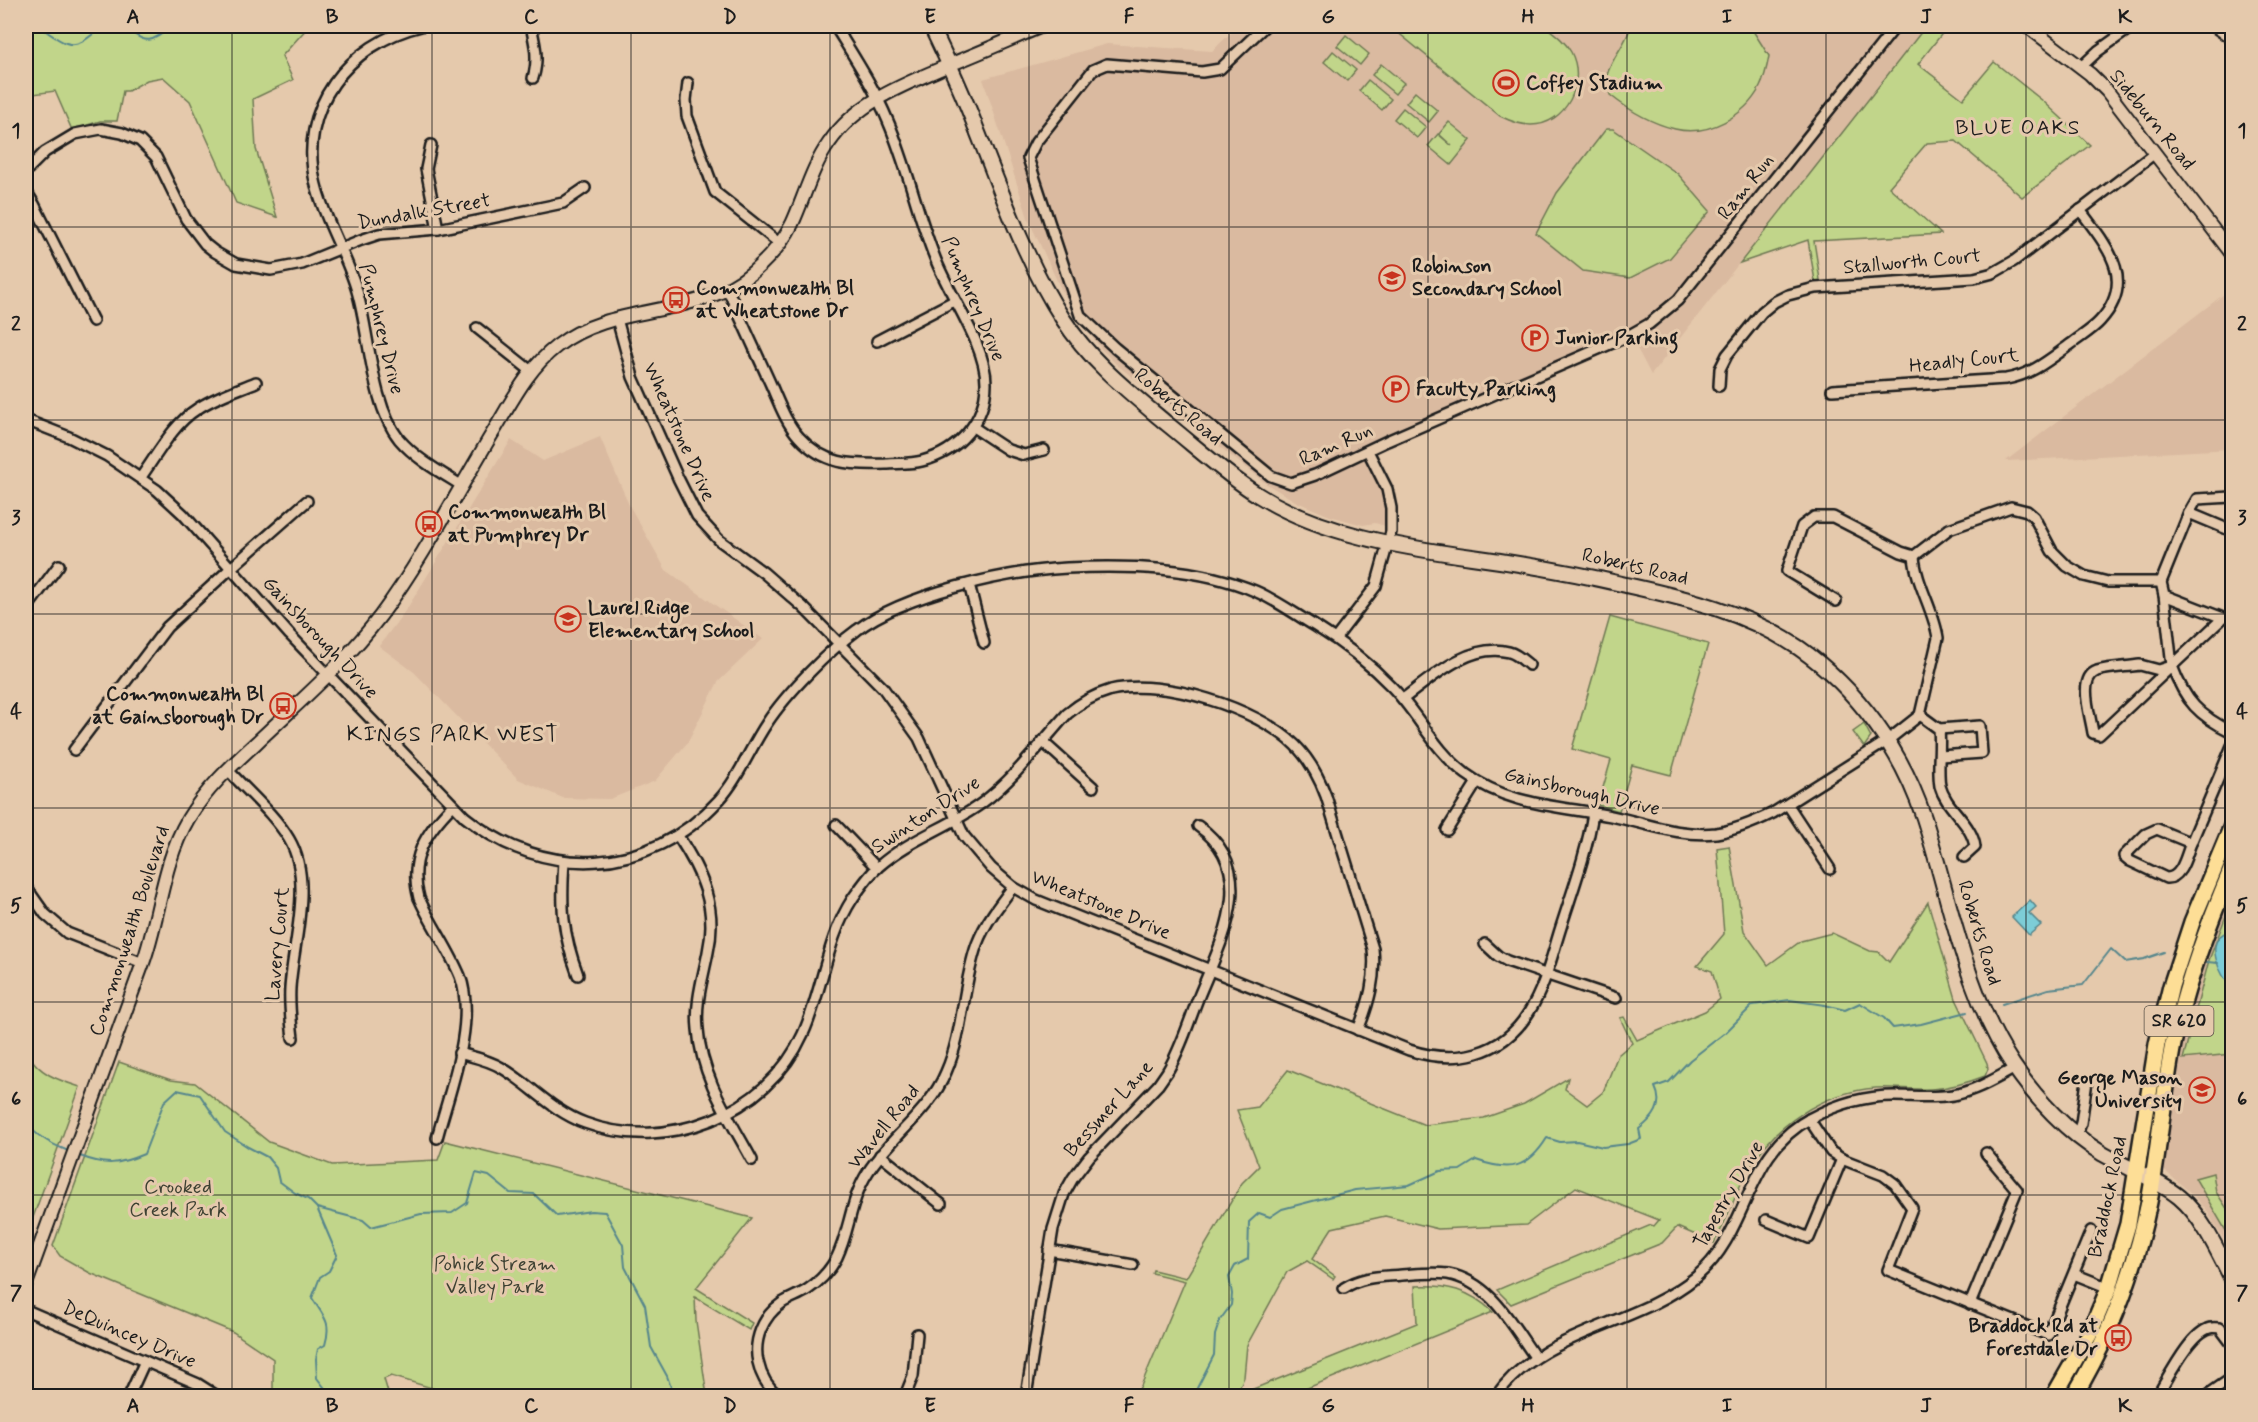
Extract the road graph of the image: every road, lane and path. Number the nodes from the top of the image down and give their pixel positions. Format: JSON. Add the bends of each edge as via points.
{"nodes":[{"id":1,"x":421,"y":26,"type":"edge"},
{"id":2,"x":531,"y":26,"type":"edge"},
{"id":3,"x":835,"y":26,"type":"edge"},
{"id":4,"x":931,"y":26,"type":"edge"},
{"id":5,"x":1039,"y":26,"type":"edge"},
{"id":6,"x":1265,"y":26,"type":"edge"},
{"id":7,"x":1896,"y":26,"type":"edge"},
{"id":8,"x":2027,"y":26,"type":"edge"},
{"id":9,"x":2133,"y":26,"type":"edge"},
{"id":10,"x":2213,"y":26,"type":"edge"},
{"id":11,"x":2232,"y":39,"type":"edge"},
{"id":12,"x":950,"y":65,"type":"junction"},
{"id":13,"x":2081,"y":67,"type":"junction"},
{"id":14,"x":533,"y":78,"type":"dead end"},
{"id":15,"x":688,"y":83,"type":"dead end"},
{"id":16,"x":878,"y":98,"type":"junction"},
{"id":17,"x":431,"y":145,"type":"dead end"},
{"id":18,"x":2155,"y":153,"type":"junction"},
{"id":19,"x":26,"y":171,"type":"edge"},
{"id":20,"x":585,"y":189,"type":"dead end"},
{"id":21,"x":26,"y":191,"type":"edge"},
{"id":22,"x":2080,"y":210,"type":"junction"},
{"id":23,"x":438,"y":229,"type":"junction"},
{"id":24,"x":780,"y":243,"type":"junction"},
{"id":25,"x":341,"y":248,"type":"junction"},
{"id":26,"x":2232,"y":254,"type":"edge"},
{"id":27,"x":728,"y":290,"type":"junction"},
{"id":28,"x":954,"y":301,"type":"junction"},
{"id":29,"x":617,"y":319,"type":"junction"},
{"id":30,"x":93,"y":321,"type":"dead end"},
{"id":31,"x":477,"y":328,"type":"dead end"},
{"id":32,"x":877,"y":341,"type":"dead end"},
{"id":33,"x":531,"y":371,"type":"junction"},
{"id":34,"x":256,"y":382,"type":"dead end"},
{"id":35,"x":1719,"y":386,"type":"dead end"},
{"id":36,"x":1832,"y":390,"type":"dead end"},
{"id":37,"x":26,"y":420,"type":"edge"},
{"id":38,"x":973,"y":427,"type":"junction"},
{"id":39,"x":1044,"y":450,"type":"dead end"},
{"id":40,"x":1368,"y":451,"type":"junction"},
{"id":41,"x":141,"y":477,"type":"junction"},
{"id":42,"x":461,"y":485,"type":"junction"},
{"id":43,"x":2232,"y":497,"type":"edge"},
{"id":44,"x":307,"y":501,"type":"dead end"},
{"id":45,"x":2188,"y":513,"type":"junction"},
{"id":46,"x":2232,"y":531,"type":"edge"},
{"id":47,"x":1389,"y":542,"type":"junction"},
{"id":48,"x":1914,"y":556,"type":"junction"},
{"id":49,"x":59,"y":565,"type":"dead end"},
{"id":50,"x":231,"y":568,"type":"junction"},
{"id":51,"x":2161,"y":582,"type":"junction"},
{"id":52,"x":969,"y":584,"type":"junction"},
{"id":53,"x":2164,"y":595,"type":"junction"},
{"id":54,"x":1836,"y":601,"type":"dead end"},
{"id":55,"x":26,"y":609,"type":"edge"},
{"id":56,"x":1336,"y":639,"type":"junction"},
{"id":57,"x":984,"y":643,"type":"dead end"},
{"id":58,"x":840,"y":644,"type":"junction"},
{"id":59,"x":1529,"y":664,"type":"dead end"},
{"id":60,"x":2172,"y":666,"type":"junction"},
{"id":61,"x":327,"y":675,"type":"junction"},
{"id":62,"x":1403,"y":699,"type":"junction"},
{"id":63,"x":1920,"y":715,"type":"junction"},
{"id":64,"x":1939,"y":729,"type":"junction"},
{"id":65,"x":2232,"y":732,"type":"edge"},
{"id":66,"x":1042,"y":741,"type":"junction"},
{"id":67,"x":1887,"y":741,"type":"junction"},
{"id":68,"x":2232,"y":746,"type":"edge"},
{"id":69,"x":74,"y":750,"type":"dead end"},
{"id":70,"x":1940,"y":756,"type":"junction"},
{"id":71,"x":228,"y":770,"type":"junction"},
{"id":72,"x":1478,"y":782,"type":"junction"},
{"id":73,"x":1093,"y":787,"type":"dead end"},
{"id":74,"x":453,"y":805,"type":"junction"},
{"id":75,"x":1788,"y":805,"type":"junction"},
{"id":76,"x":1593,"y":813,"type":"junction"},
{"id":77,"x":956,"y":819,"type":"junction"},
{"id":78,"x":836,"y":825,"type":"dead end"},
{"id":79,"x":1198,"y":826,"type":"dead end"},
{"id":80,"x":2232,"y":826,"type":"edge"},
{"id":81,"x":1447,"y":830,"type":"dead end"},
{"id":82,"x":678,"y":836,"type":"junction"},
{"id":83,"x":2191,"y":843,"type":"junction"},
{"id":84,"x":1964,"y":857,"type":"dead end"},
{"id":85,"x":564,"y":861,"type":"junction"},
{"id":86,"x":876,"y":868,"type":"junction"},
{"id":87,"x":2232,"y":868,"type":"edge"},
{"id":88,"x":1830,"y":869,"type":"dead end"},
{"id":89,"x":26,"y":887,"type":"edge"},
{"id":90,"x":1013,"y":887,"type":"junction"},
{"id":91,"x":1485,"y":944,"type":"dead end"},
{"id":92,"x":143,"y":963,"type":"junction"},
{"id":93,"x":1210,"y":970,"type":"junction"},
{"id":94,"x":1545,"y":974,"type":"junction"},
{"id":95,"x":578,"y":975,"type":"dead end"},
{"id":96,"x":1616,"y":998,"type":"dead end"},
{"id":97,"x":1358,"y":1030,"type":"junction"},
{"id":98,"x":293,"y":1038,"type":"dead end"},
{"id":99,"x":459,"y":1053,"type":"junction"},
{"id":100,"x":2015,"y":1068,"type":"junction"},
{"id":101,"x":2087,"y":1081,"type":"dead end"},
{"id":102,"x":727,"y":1113,"type":"junction"},
{"id":103,"x":1809,"y":1119,"type":"junction"},
{"id":104,"x":2077,"y":1135,"type":"junction"},
{"id":105,"x":437,"y":1138,"type":"dead end"},
{"id":106,"x":1986,"y":1153,"type":"dead end"},
{"id":107,"x":880,"y":1155,"type":"junction"},
{"id":108,"x":1842,"y":1159,"type":"junction"},
{"id":109,"x":752,"y":1160,"type":"dead end"},
{"id":110,"x":2135,"y":1172,"type":"junction"},
{"id":111,"x":2152,"y":1182,"type":"junction"},
{"id":112,"x":941,"y":1204,"type":"dead end"},
{"id":113,"x":1766,"y":1220,"type":"dead end"},
{"id":114,"x":2091,"y":1231,"type":"dead end"},
{"id":115,"x":1050,"y":1250,"type":"junction"},
{"id":116,"x":1133,"y":1265,"type":"dead end"},
{"id":117,"x":2074,"y":1274,"type":"junction"},
{"id":118,"x":2232,"y":1279,"type":"edge"},
{"id":119,"x":26,"y":1284,"type":"edge"},
{"id":120,"x":1344,"y":1287,"type":"dead end"},
{"id":121,"x":2109,"y":1288,"type":"junction"},
{"id":122,"x":1970,"y":1304,"type":"junction"},
{"id":123,"x":26,"y":1310,"type":"edge"},
{"id":124,"x":916,"y":1334,"type":"dead end"},
{"id":125,"x":2232,"y":1344,"type":"edge"},
{"id":126,"x":1535,"y":1358,"type":"junction"},
{"id":127,"x":145,"y":1361,"type":"junction"},
{"id":128,"x":2232,"y":1378,"type":"edge"},
{"id":129,"x":129,"y":1396,"type":"edge"},
{"id":130,"x":217,"y":1396,"type":"edge"},
{"id":131,"x":779,"y":1396,"type":"edge"},
{"id":132,"x":905,"y":1396,"type":"edge"},
{"id":133,"x":1026,"y":1396,"type":"edge"},
{"id":134,"x":1496,"y":1396,"type":"edge"},
{"id":135,"x":2054,"y":1396,"type":"edge"},
{"id":136,"x":2074,"y":1396,"type":"edge"},
{"id":137,"x":2159,"y":1396,"type":"edge"},
{"id":138,"x":2205,"y":1396,"type":"edge"}],
"edges":[{"from":1,"to":25,"type":"street","name":"Pumphrey Drive","via":[[390,35],[361,53],[336,80],[319,113],[313,169],[320,199]]},
{"from":2,"to":14,"type":"street","via":[[537,53]]},
{"from":3,"to":16,"type":"street","name":"Pumphrey Drive"},
{"from":4,"to":12,"type":"main road","name":"Roberts Road"},
{"from":5,"to":12,"type":"street","name":"Commonwealth Boulevard"},
{"from":6,"to":40,"type":"street","name":"Ram Run","via":[[1216,71],[1107,64],[1093,70],[1036,142],[1029,153],[1029,165],[1076,308],[1089,326],[1115,348],[1281,481],[1305,479]]},
{"from":7,"to":40,"type":"street","name":"Ram Run","via":[[1669,309],[1626,337]]},
{"from":8,"to":13,"type":"street","name":"Sideburn Road"},
{"from":9,"to":13,"type":"street"},
{"from":10,"to":11,"type":"street"},
{"from":12,"to":16,"type":"street","name":"Commonwealth Boulevard"},
{"from":12,"to":47,"type":"main road","name":"Roberts Road","via":[[1028,253],[1061,317],[1088,353],[1130,394],[1262,497],[1321,524]]},
{"from":13,"to":18,"type":"street","name":"Sideburn Road","via":[[2107,91]]},
{"from":15,"to":24,"type":"street","via":[[687,116],[714,192]]},
{"from":16,"to":24,"type":"street","name":"Commonwealth Boulevard","via":[[855,114],[829,143]]},
{"from":16,"to":28,"type":"street","name":"Pumphrey Drive","via":[[934,257]]},
{"from":17,"to":23,"type":"street","via":[[426,169]]},
{"from":18,"to":22,"type":"street","name":"Stallworth Court"},
{"from":18,"to":26,"type":"street","name":"Sideburn Road"},
{"from":19,"to":25,"type":"street","name":"Dundalk Street","via":[[65,139],[88,130],[112,130],[140,141],[156,157],[192,228],[225,259],[247,267],[283,269]]},
{"from":20,"to":23,"type":"street","name":"Dundalk Street","via":[[563,203]]},
{"from":21,"to":30,"type":"street"},
{"from":22,"to":35,"type":"street","name":"Stallworth Court","via":[[2014,261],[1983,276],[1815,288],[1788,294],[1762,312],[1727,355],[1720,369]]},
{"from":22,"to":36,"type":"street","name":"Headly Court","via":[[2114,260],[2116,295],[2098,323],[2042,365],[2006,379]]},
{"from":23,"to":25,"type":"street","name":"Dundalk Street","via":[[379,234]]},
{"from":24,"to":27,"type":"street","name":"Commonwealth Boulevard","via":[[752,273]]},
{"from":25,"to":42,"type":"street","name":"Pumphrey Drive","via":[[358,293],[383,409],[398,438],[413,453]]},
{"from":27,"to":29,"type":"street","name":"Commonwealth Boulevard","via":[[692,303]]},
{"from":27,"to":38,"type":"street","name":"Pumphrey Drive","via":[[789,423],[800,439],[820,455],[846,464],[922,461],[947,452]]},
{"from":28,"to":32,"type":"street"},
{"from":28,"to":38,"type":"street","name":"Pumphrey Drive","via":[[986,372],[985,398]]},
{"from":29,"to":33,"type":"street","name":"Commonwealth Boulevard","via":[[568,338]]},
{"from":29,"to":58,"type":"street","name":"Wheatstone Drive","via":[[633,376],[698,516],[718,540],[783,589]]},
{"from":31,"to":33,"type":"street"},
{"from":33,"to":42,"type":"street","name":"Commonwealth Boulevard"},
{"from":34,"to":41,"type":"street","via":[[192,412]]},
{"from":37,"to":41,"type":"street","name":"Gainsborough Drive","via":[[88,446]]},
{"from":38,"to":39,"type":"street","via":[[1008,450],[1024,455]]},
{"from":40,"to":47,"type":"street","via":[[1387,489],[1391,508]]},
{"from":41,"to":50,"type":"street","name":"Gainsborough Drive","via":[[183,514]]},
{"from":42,"to":61,"type":"street","name":"Commonwealth Boulevard","via":[[386,608]]},
{"from":43,"to":45,"type":"street","via":[[2197,500]]},
{"from":44,"to":50,"type":"street"},
{"from":45,"to":46,"type":"street"},
{"from":45,"to":51,"type":"street"},
{"from":47,"to":56,"type":"street","via":[[1372,592]]},
{"from":47,"to":67,"type":"main road","name":"Roberts Road","via":[[1562,570],[1731,612],[1779,636],[1824,667],[1859,702]]},
{"from":48,"to":51,"type":"street","via":[[1949,529],[2011,507],[2034,516],[2052,551],[2084,576],[2108,582]]},
{"from":48,"to":54,"type":"street","via":[[1833,517],[1807,521],[1787,571]]},
{"from":48,"to":63,"type":"street","via":[[1938,638]]},
{"from":49,"to":55,"type":"street"},
{"from":50,"to":61,"type":"street","name":"Gainsborough Drive"},
{"from":50,"to":69,"type":"street","via":[[167,627]]},
{"from":51,"to":53,"type":"street"},
{"from":52,"to":56,"type":"street","name":"Gainsborough Drive","via":[[1063,568],[1127,567],[1173,572],[1253,590]]},
{"from":52,"to":57,"type":"street"},
{"from":52,"to":58,"type":"street","name":"Gainsborough Drive","via":[[886,613],[858,628]]},
{"from":53,"to":60,"type":"street"},
{"from":53,"to":60,"type":"street","via":[[2223,618]]},
{"from":56,"to":62,"type":"street","name":"Gainsborough Drive","via":[[1372,666]]},
{"from":58,"to":77,"type":"street","name":"Wheatstone Drive","via":[[883,688],[909,722]]},
{"from":58,"to":82,"type":"street","name":"Gainsborough Drive","via":[[776,710],[720,799]]},
{"from":59,"to":62,"type":"street","via":[[1509,652],[1479,652],[1452,665]]},
{"from":60,"to":60,"type":"street","via":[[2159,670],[2140,665],[2096,671],[2088,676],[2085,684],[2093,733],[2099,735]]},
{"from":60,"to":65,"type":"street","via":[[2192,705]]},
{"from":61,"to":71,"type":"street","name":"Commonwealth Boulevard"},
{"from":61,"to":74,"type":"street","name":"Gainsborough Drive"},
{"from":62,"to":72,"type":"street","name":"Gainsborough Drive","via":[[1437,747]]},
{"from":63,"to":64,"type":"street"},
{"from":63,"to":67,"type":"street","name":"Gainsborough Drive"},
{"from":64,"to":70,"type":"street"},
{"from":64,"to":70,"type":"street","via":[[1980,726],[1982,753]]},
{"from":66,"to":73,"type":"street"},
{"from":66,"to":77,"type":"street","name":"Swinton Drive","via":[[993,794]]},
{"from":66,"to":97,"type":"street","name":"Swinton Drive","via":[[1067,714],[1088,699],[1135,688],[1190,694],[1222,704],[1264,722],[1297,747],[1316,772],[1326,796],[1372,949],[1372,988]]},
{"from":67,"to":75,"type":"street","name":"Gainsborough Drive"},
{"from":67,"to":100,"type":"main road","name":"Roberts Road","via":[[1923,816],[1980,1003]]},
{"from":68,"to":83,"type":"street"},
{"from":70,"to":84,"type":"street","via":[[1941,786],[1948,804],[1973,837],[1975,847]]},
{"from":71,"to":92,"type":"street","name":"Commonwealth Boulevard","via":[[196,807],[177,842]]},
{"from":71,"to":98,"type":"street","name":"Lavery Court","via":[[283,830],[299,863],[301,892],[290,990]]},
{"from":72,"to":76,"type":"street","name":"Gainsborough Drive","via":[[1527,802]]},
{"from":72,"to":81,"type":"street"},
{"from":74,"to":85,"type":"street","name":"Gainsborough Drive","via":[[481,830],[504,843],[533,855]]},
{"from":74,"to":99,"type":"street","via":[[425,838],[415,878],[426,914],[464,989],[466,1013]]},
{"from":75,"to":76,"type":"street","name":"Gainsborough Drive","via":[[1754,823],[1715,833],[1668,831]]},
{"from":75,"to":88,"type":"street"},
{"from":76,"to":94,"type":"street","name":"Wheatstone Drive","via":[[1585,853]]},
{"from":77,"to":86,"type":"street","name":"Swinton Drive"},
{"from":77,"to":90,"type":"street","name":"Wheatstone Drive","via":[[975,851]]},
{"from":78,"to":86,"type":"street"},
{"from":79,"to":93,"type":"street","name":"Bessmer Lane","via":[[1221,851],[1233,886],[1230,917]]},
{"from":80,"to":110,"type":"main road","name":"Braddock Road","number":"SR 620","via":[[2192,922],[2171,986]]},
{"from":82,"to":85,"type":"street","name":"Gainsborough Drive","via":[[622,858]]},
{"from":82,"to":102,"type":"street","via":[[700,872],[710,903],[711,935],[699,992],[698,1029],[707,1072]]},
{"from":83,"to":83,"type":"street","via":[[2178,874],[2172,878],[2124,856],[2146,834],[2157,829]]},
{"from":85,"to":95,"type":"street","via":[[562,920]]},
{"from":86,"to":102,"type":"street","name":"Swinton Drive","via":[[840,922],[810,1017],[794,1051],[767,1085]]},
{"from":87,"to":111,"type":"main road","name":"Braddock Road","number":"SR 620","via":[[2186,989],[2173,1045]]},
{"from":89,"to":92,"type":"street","via":[[51,921],[67,933]]},
{"from":90,"to":93,"type":"street","name":"Wheatstone Drive","via":[[1053,908]]},
{"from":90,"to":107,"type":"street","name":"Wavell Road","via":[[986,924],[976,946],[959,1036],[945,1076],[923,1110]]},
{"from":91,"to":94,"type":"street","via":[[1498,956]]},
{"from":92,"to":119,"type":"street","name":"Commonwealth Boulevard"},
{"from":93,"to":97,"type":"street","name":"Wheatstone Drive"},
{"from":93,"to":115,"type":"street","name":"Bessmer Lane","via":[[1167,1072],[1073,1179],[1057,1214]]},
{"from":94,"to":96,"type":"street"},
{"from":94,"to":97,"type":"street","name":"Wheatstone Drive","via":[[1533,1005],[1520,1024],[1497,1044],[1472,1055],[1426,1056]]},
{"from":99,"to":102,"type":"street","name":"Swinton Drive","via":[[495,1064],[565,1114],[607,1129],[669,1132]]},
{"from":99,"to":105,"type":"street"},
{"from":100,"to":103,"type":"street","name":"Tapestry Drive","via":[[1955,1094],[1861,1099]]},
{"from":100,"to":104,"type":"main road","name":"Roberts Road","via":[[2045,1105]]},
{"from":101,"to":104,"type":"street"},
{"from":102,"to":109,"type":"street"},
{"from":103,"to":108,"type":"street","via":[[1831,1152]]},
{"from":103,"to":126,"type":"street","name":"Tapestry Drive","via":[[1789,1133],[1762,1166],[1730,1236],[1697,1276],[1668,1296]]},
{"from":104,"to":110,"type":"main road","name":"Roberts Road"},
{"from":106,"to":122,"type":"street","via":[[2017,1190]]},
{"from":107,"to":112,"type":"street"},
{"from":107,"to":131,"type":"street","name":"Wavell Road","via":[[858,1191],[841,1248],[831,1267],[807,1290],[778,1306],[760,1331],[760,1369]]},
{"from":108,"to":113,"type":"street","via":[[1809,1238]]},
{"from":108,"to":122,"type":"street","via":[[1883,1175],[1895,1184],[1912,1208],[1888,1270]]},
{"from":110,"to":111,"type":"main road","name":"Roberts Road"},
{"from":110,"to":121,"type":"main road","name":"Braddock Road","number":"SR 620","via":[[2128,1224]]},
{"from":111,"to":118,"type":"main road","name":"Roberts Road","via":[[2191,1209]]},
{"from":111,"to":136,"type":"main road","name":"Braddock Road","number":"SR 620","via":[[2124,1291]]},
{"from":114,"to":117,"type":"street"},
{"from":115,"to":116,"type":"street"},
{"from":115,"to":133,"type":"street","name":"Bessmer Lane"},
{"from":117,"to":121,"type":"street"},
{"from":117,"to":122,"type":"street","via":[[2048,1335]]},
{"from":120,"to":126,"type":"street","via":[[1366,1278],[1435,1273],[1458,1277],[1493,1299]]},
{"from":121,"to":135,"type":"main road","name":"Braddock Road","number":"SR 620","via":[[2079,1356]]},
{"from":123,"to":127,"type":"street","name":"DeQuincey Drive"},
{"from":124,"to":132,"type":"street","via":[[913,1376]]},
{"from":125,"to":137,"type":"street","via":[[2220,1328],[2211,1327],[2202,1333],[2192,1342]]},
{"from":126,"to":134,"type":"street","name":"Tapestry Drive"},
{"from":127,"to":129,"type":"street"},
{"from":127,"to":130,"type":"street","name":"DeQuincey Drive","via":[[198,1383]]},
{"from":128,"to":138,"type":"street"}]}
